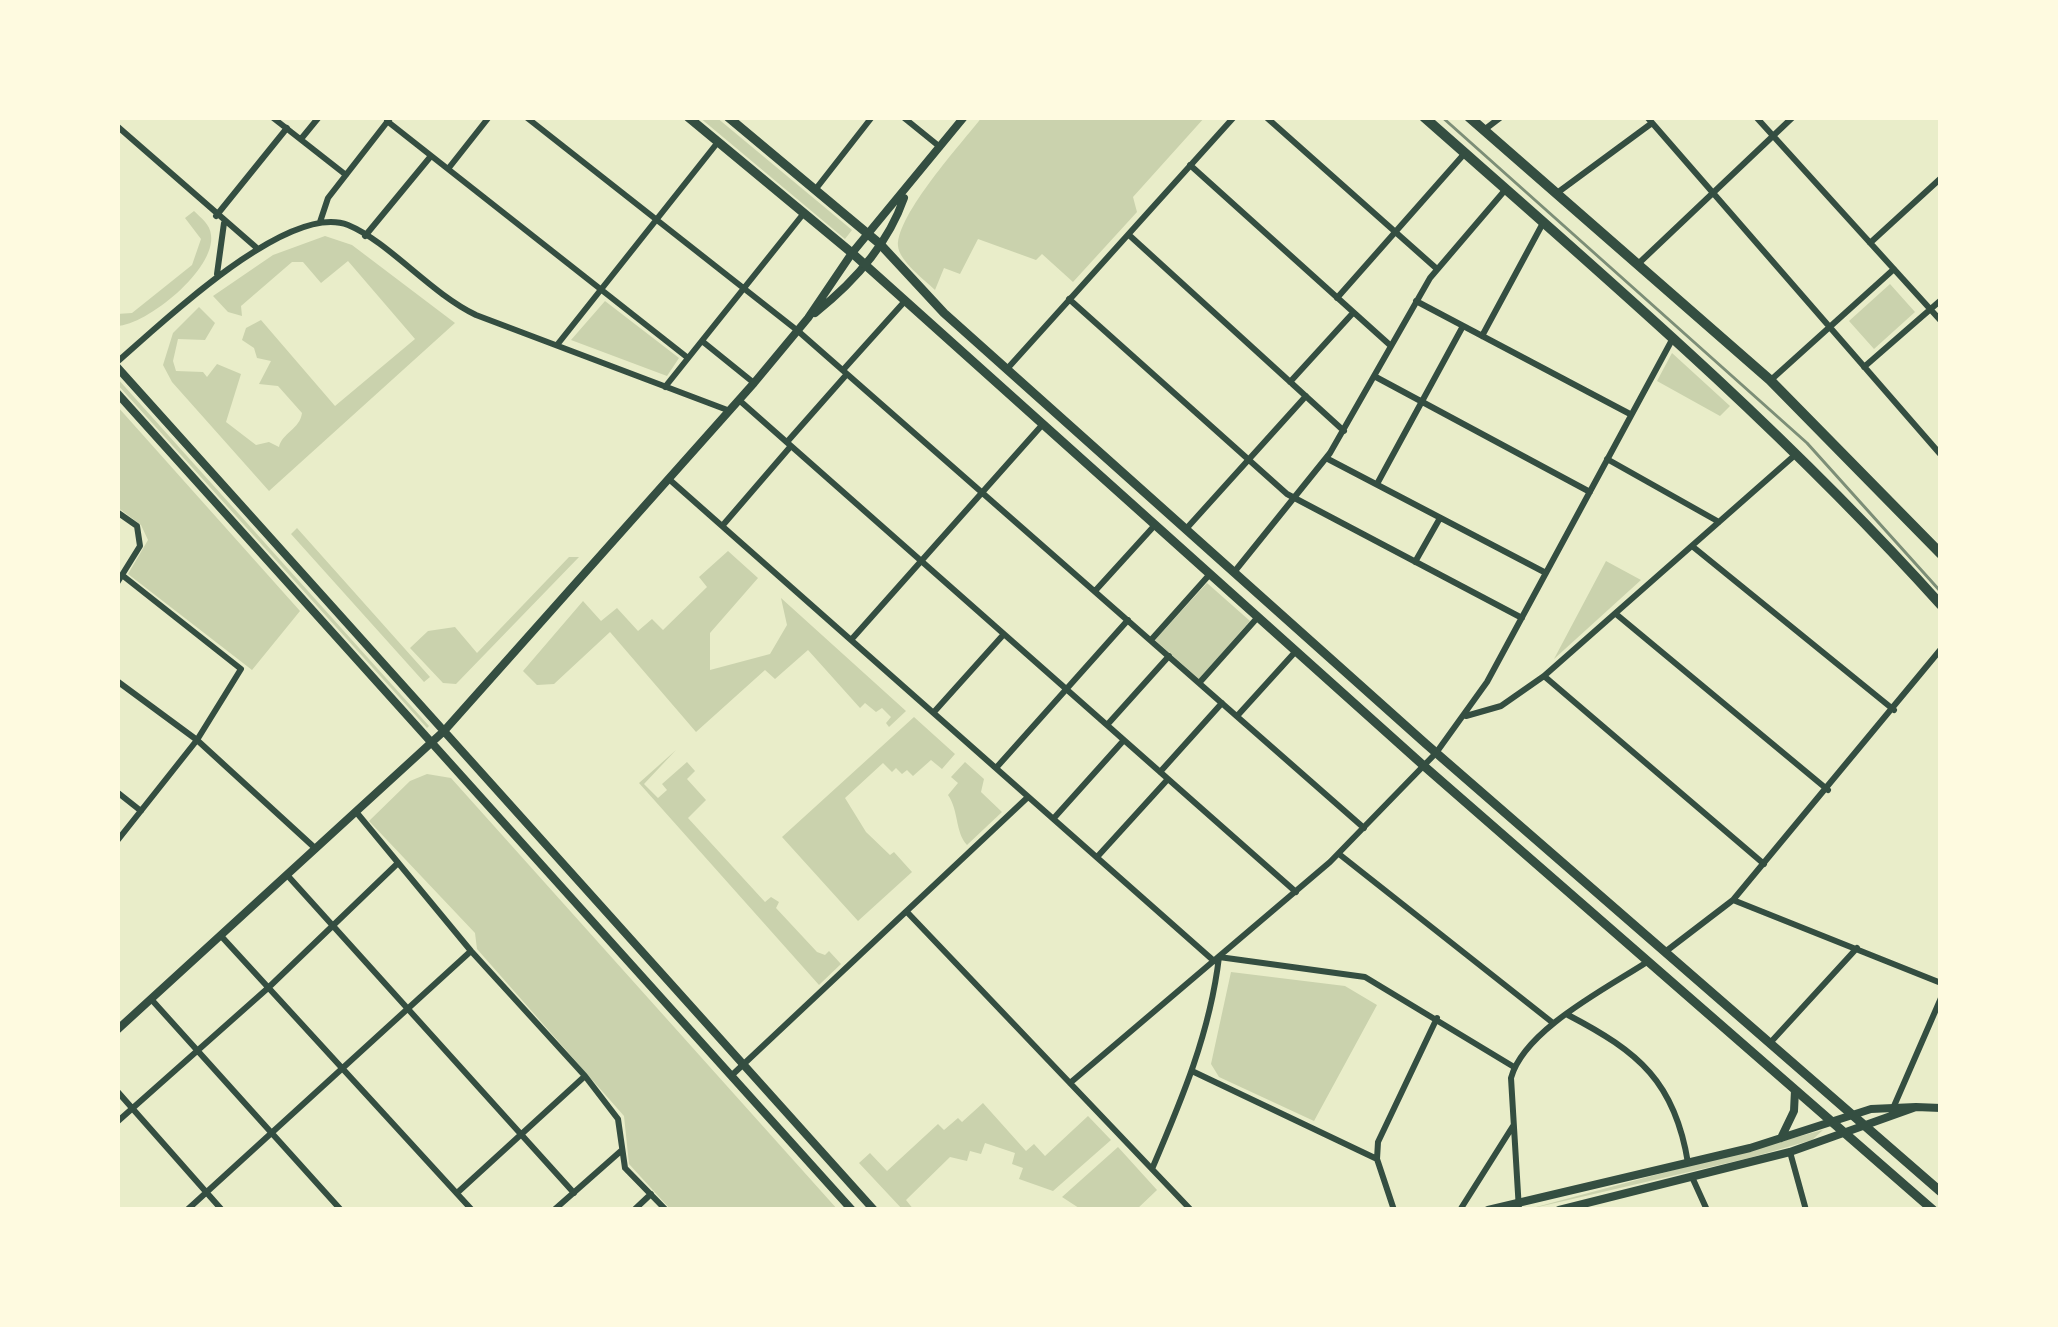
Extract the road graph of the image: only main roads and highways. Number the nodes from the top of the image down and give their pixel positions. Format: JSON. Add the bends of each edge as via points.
{"nodes":[{"id":1,"x":688,"y":117,"type":"edge"},
{"id":2,"x":729,"y":117,"type":"edge"},
{"id":3,"x":1424,"y":117,"type":"edge"},
{"id":4,"x":1469,"y":117,"type":"edge"},
{"id":5,"x":1939,"y":548,"type":"edge"},
{"id":6,"x":1941,"y":605,"type":"edge"},
{"id":7,"x":1941,"y":1192,"type":"edge"},
{"id":8,"x":1934,"y":1210,"type":"edge"}],
"edges":[{"from":1,"to":8,"type":"main road"},
{"from":2,"to":7,"type":"main road","via":[[868,233],[928,298],[1436,753]]},
{"from":3,"to":6,"type":"main road","via":[[1798,452]]},
{"from":4,"to":5,"type":"main road","via":[[1770,380]]}]}
